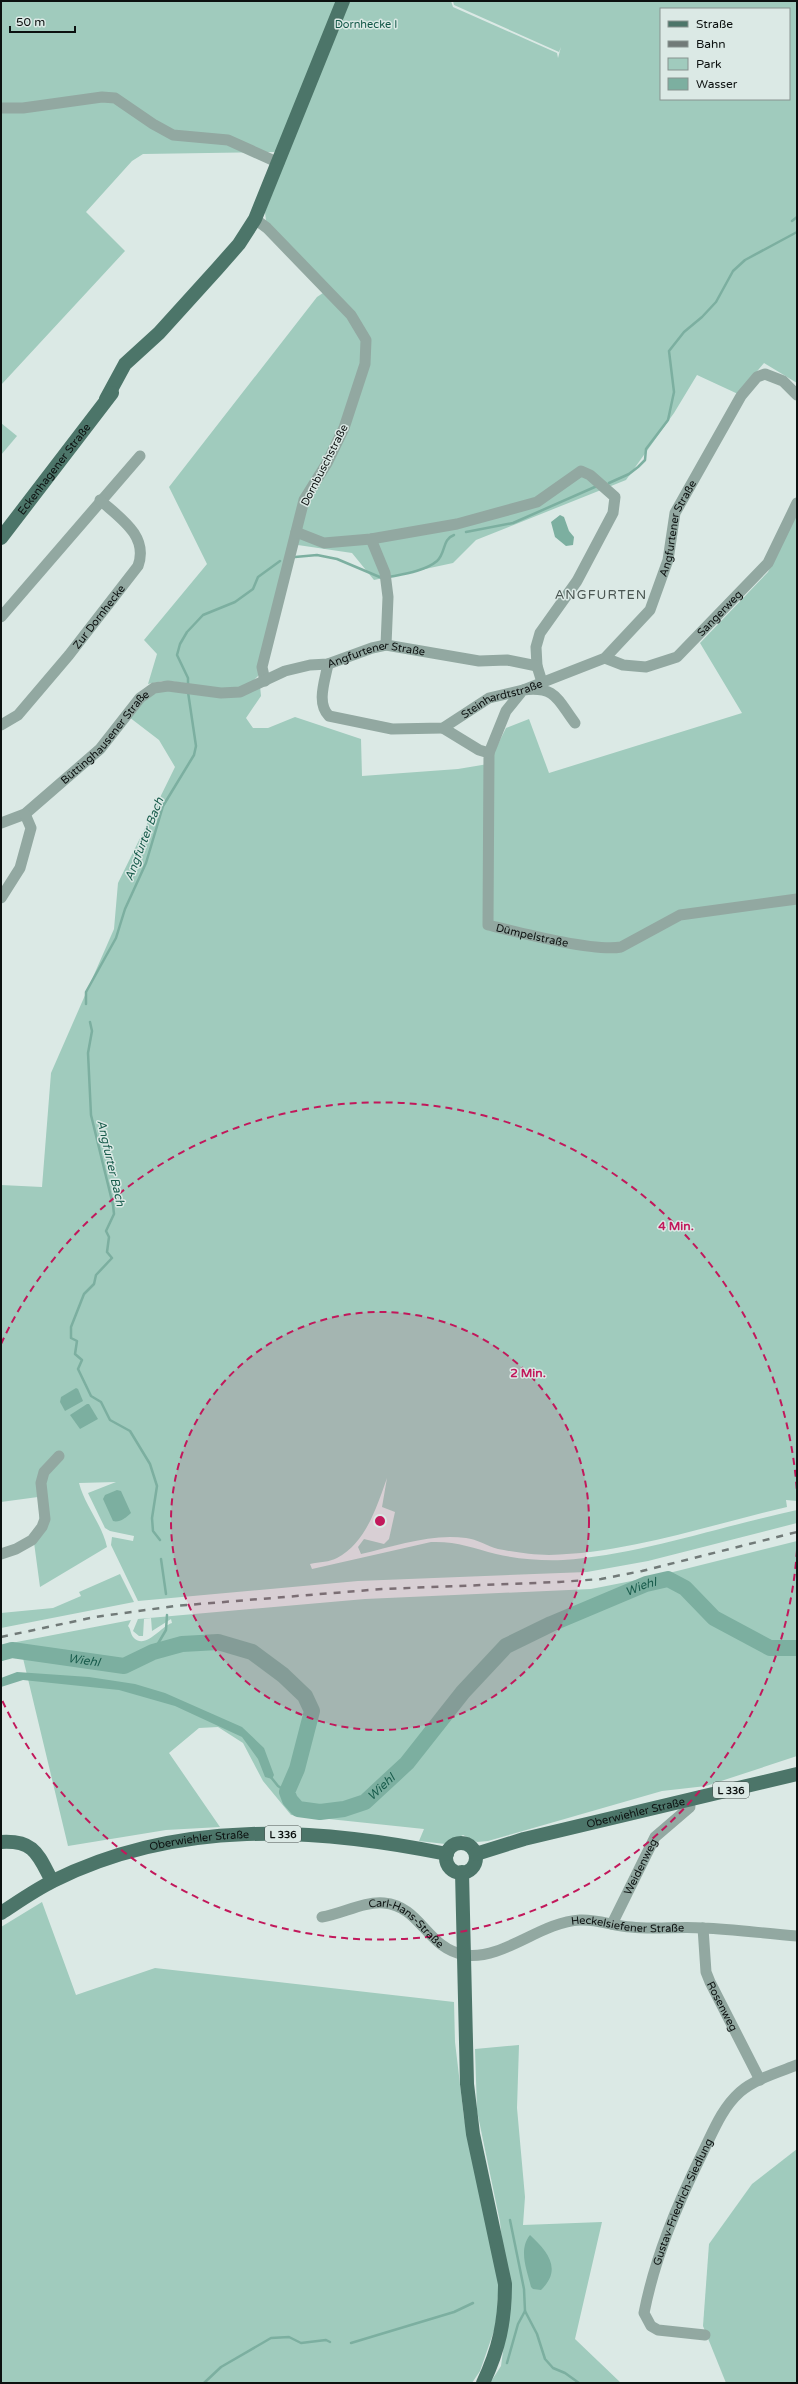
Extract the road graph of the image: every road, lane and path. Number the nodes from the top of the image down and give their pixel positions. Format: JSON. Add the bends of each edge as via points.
{"nodes":[{"id":1,"x":344,"y":1,"type":"edge"},
{"id":2,"x":1,"y":108,"type":"edge"},
{"id":3,"x":279,"y":163,"type":"junction"},
{"id":4,"x":255,"y":218,"type":"junction"},
{"id":5,"x":797,"y":395,"type":"edge"},
{"id":6,"x":140,"y":456,"type":"dead end"},
{"id":7,"x":100,"y":500,"type":"junction"},
{"id":8,"x":797,"y":503,"type":"edge"},
{"id":9,"x":296,"y":532,"type":"junction"},
{"id":10,"x":1,"y":538,"type":"edge"},
{"id":11,"x":371,"y":539,"type":"junction"},
{"id":12,"x":1,"y":617,"type":"edge"},
{"id":13,"x":386,"y":645,"type":"junction"},
{"id":14,"x":605,"y":658,"type":"junction"},
{"id":15,"x":328,"y":664,"type":"junction"},
{"id":16,"x":537,"y":666,"type":"junction"},
{"id":17,"x":265,"y":681,"type":"junction"},
{"id":18,"x":542,"y":682,"type":"junction"},
{"id":19,"x":523,"y":690,"type":"junction"},
{"id":20,"x":575,"y":723,"type":"dead end"},
{"id":21,"x":1,"y":725,"type":"edge"},
{"id":22,"x":443,"y":728,"type":"junction"},
{"id":23,"x":489,"y":753,"type":"junction"},
{"id":24,"x":25,"y":814,"type":"junction"},
{"id":25,"x":1,"y":823,"type":"edge"},
{"id":26,"x":1,"y":898,"type":"edge"},
{"id":27,"x":797,"y":899,"type":"edge"},
{"id":28,"x":59,"y":1456,"type":"dead end"},
{"id":29,"x":1,"y":1554,"type":"edge"},
{"id":30,"x":797,"y":1774,"type":"edge"},
{"id":31,"x":689,"y":1800,"type":"junction"},
{"id":32,"x":1,"y":1842,"type":"edge"},
{"id":33,"x":447,"y":1854,"type":"junction"},
{"id":34,"x":476,"y":1854,"type":"junction"},
{"id":35,"x":462,"y":1872,"type":"junction"},
{"id":36,"x":52,"y":1881,"type":"junction"},
{"id":37,"x":1,"y":1913,"type":"edge"},
{"id":38,"x":322,"y":1917,"type":"dead end"},
{"id":39,"x":612,"y":1924,"type":"junction"},
{"id":40,"x":703,"y":1928,"type":"junction"},
{"id":41,"x":797,"y":1936,"type":"edge"},
{"id":42,"x":465,"y":1955,"type":"junction"},
{"id":43,"x":797,"y":2064,"type":"edge"},
{"id":44,"x":760,"y":2080,"type":"junction"},
{"id":45,"x":705,"y":2336,"type":"dead end"},
{"id":46,"x":483,"y":2383,"type":"edge"}],
"edges":[{"from":1,"to":3,"type":"main road","name":"Eckenhagener Straße"},
{"from":2,"to":3,"type":"street","via":[[23,108],[102,97],[115,98],[173,135],[228,140]]},
{"from":3,"to":4,"type":"main road","name":"Eckenhagener Straße"},
{"from":4,"to":9,"type":"street","name":"Dornbuschstraße","via":[[268,228],[350,314],[366,340],[365,364],[344,428],[327,463],[304,500]]},
{"from":4,"to":10,"type":"main road","name":"Eckenhagener Straße","via":[[240,244],[159,333],[125,364],[106,399]]},
{"from":5,"to":14,"type":"street","name":"Angfurtener Straße","via":[[783,381],[765,374],[757,377],[741,396],[675,512],[668,560],[650,610]]},
{"from":6,"to":7,"type":"street"},
{"from":7,"to":12,"type":"street"},
{"from":7,"to":21,"type":"street","name":"Zur Dornhecke","via":[[137,536],[141,552],[138,566],[69,655],[18,715]]},
{"from":8,"to":14,"type":"street","name":"Sangerweg","via":[[768,563],[678,657],[646,668],[623,665]]},
{"from":9,"to":11,"type":"street","via":[[324,543]]},
{"from":9,"to":17,"type":"street","name":"Dornbuschstraße","via":[[262,667]]},
{"from":11,"to":13,"type":"street","via":[[386,579]]},
{"from":11,"to":16,"type":"street","name":"Steinhardtstraße","via":[[457,524],[537,502],[581,472],[590,475],[615,497],[613,513],[577,581],[540,633],[536,647]]},
{"from":13,"to":15,"type":"street","name":"Angfurtener Straße"},
{"from":13,"to":16,"type":"street","name":"Angfurtener Straße","via":[[479,661],[507,660]]},
{"from":14,"to":18,"type":"street","name":"Angfurtener Straße"},
{"from":15,"to":17,"type":"street","name":"Angfurtener Straße","via":[[285,670]]},
{"from":15,"to":22,"type":"street","via":[[321,699],[324,711],[329,716],[392,729]]},
{"from":16,"to":18,"type":"street","name":"Steinhardtstraße"},
{"from":17,"to":24,"type":"street","name":"Büttinghausener Straße","via":[[240,692],[154,688],[140,698],[100,749]]},
{"from":18,"to":19,"type":"street","name":"Steinhardtstraße"},
{"from":19,"to":20,"type":"street","via":[[544,688],[555,695]]},
{"from":19,"to":22,"type":"street","name":"Steinhardtstraße","via":[[489,698]]},
{"from":19,"to":23,"type":"street","name":"Dümpelstraße","via":[[506,711]]},
{"from":22,"to":23,"type":"street","via":[[479,750]]},
{"from":23,"to":27,"type":"street","name":"Dümpelstraße","via":[[488,924],[584,945],[614,948],[621,947],[680,914]]},
{"from":24,"to":25,"type":"street","name":"Büttinghausener Straße"},
{"from":24,"to":26,"type":"street","via":[[32,828],[20,868]]},
{"from":28,"to":29,"type":"street","via":[[44,1472],[41,1483],[45,1519],[42,1527],[32,1540]]},
{"from":30,"to":31,"type":"main road","name":"Oberwiehler Straße","number":"L 336"},
{"from":31,"to":34,"type":"main road","name":"Oberwiehler Straße","number":"L 336","via":[[524,1839]]},
{"from":31,"to":39,"type":"street","name":"Weidenweg","via":[[690,1807],[687,1811],[675,1818],[655,1837]]},
{"from":32,"to":36,"type":"main road","via":[[14,1841],[28,1845],[36,1852]]},
{"from":33,"to":34,"type":"main road","via":[[452,1846],[461,1843],[470,1846]]},
{"from":33,"to":35,"type":"main road","via":[[446,1859],[450,1868]]},
{"from":33,"to":36,"type":"main road","name":"Oberwiehler Straße","number":"L 336","via":[[411,1846],[355,1840],[287,1834],[233,1833],[149,1845],[105,1859]]},
{"from":34,"to":35,"type":"main road","via":[[472,1868]]},
{"from":35,"to":42,"type":"main road"},
{"from":36,"to":37,"type":"main road","name":"Oberwiehler Straße","number":"L 336"},
{"from":38,"to":42,"type":"street","name":"Carl-Hans-Straße","via":[[383,1903],[403,1907],[429,1936]]},
{"from":39,"to":40,"type":"street","name":"Heckelsiefener Straße","via":[[631,1927]]},
{"from":39,"to":42,"type":"street","name":"Heckelsiefener Straße","via":[[581,1920],[564,1922],[487,1954]]},
{"from":40,"to":41,"type":"street","name":"Heckelsiefener Straße"},
{"from":40,"to":44,"type":"street","name":"Rosenweg","via":[[706,1972]]},
{"from":42,"to":46,"type":"main road","via":[[468,2084],[473,2134],[505,2284],[499,2345]]},
{"from":43,"to":44,"type":"street","name":"Gustav-Friedrich-Siedlung"},
{"from":44,"to":45,"type":"street","name":"Gustav-Friedrich-Siedlung","via":[[740,2092],[723,2111],[691,2177],[661,2248],[650,2283],[644,2314],[651,2326],[658,2330]]}]}
